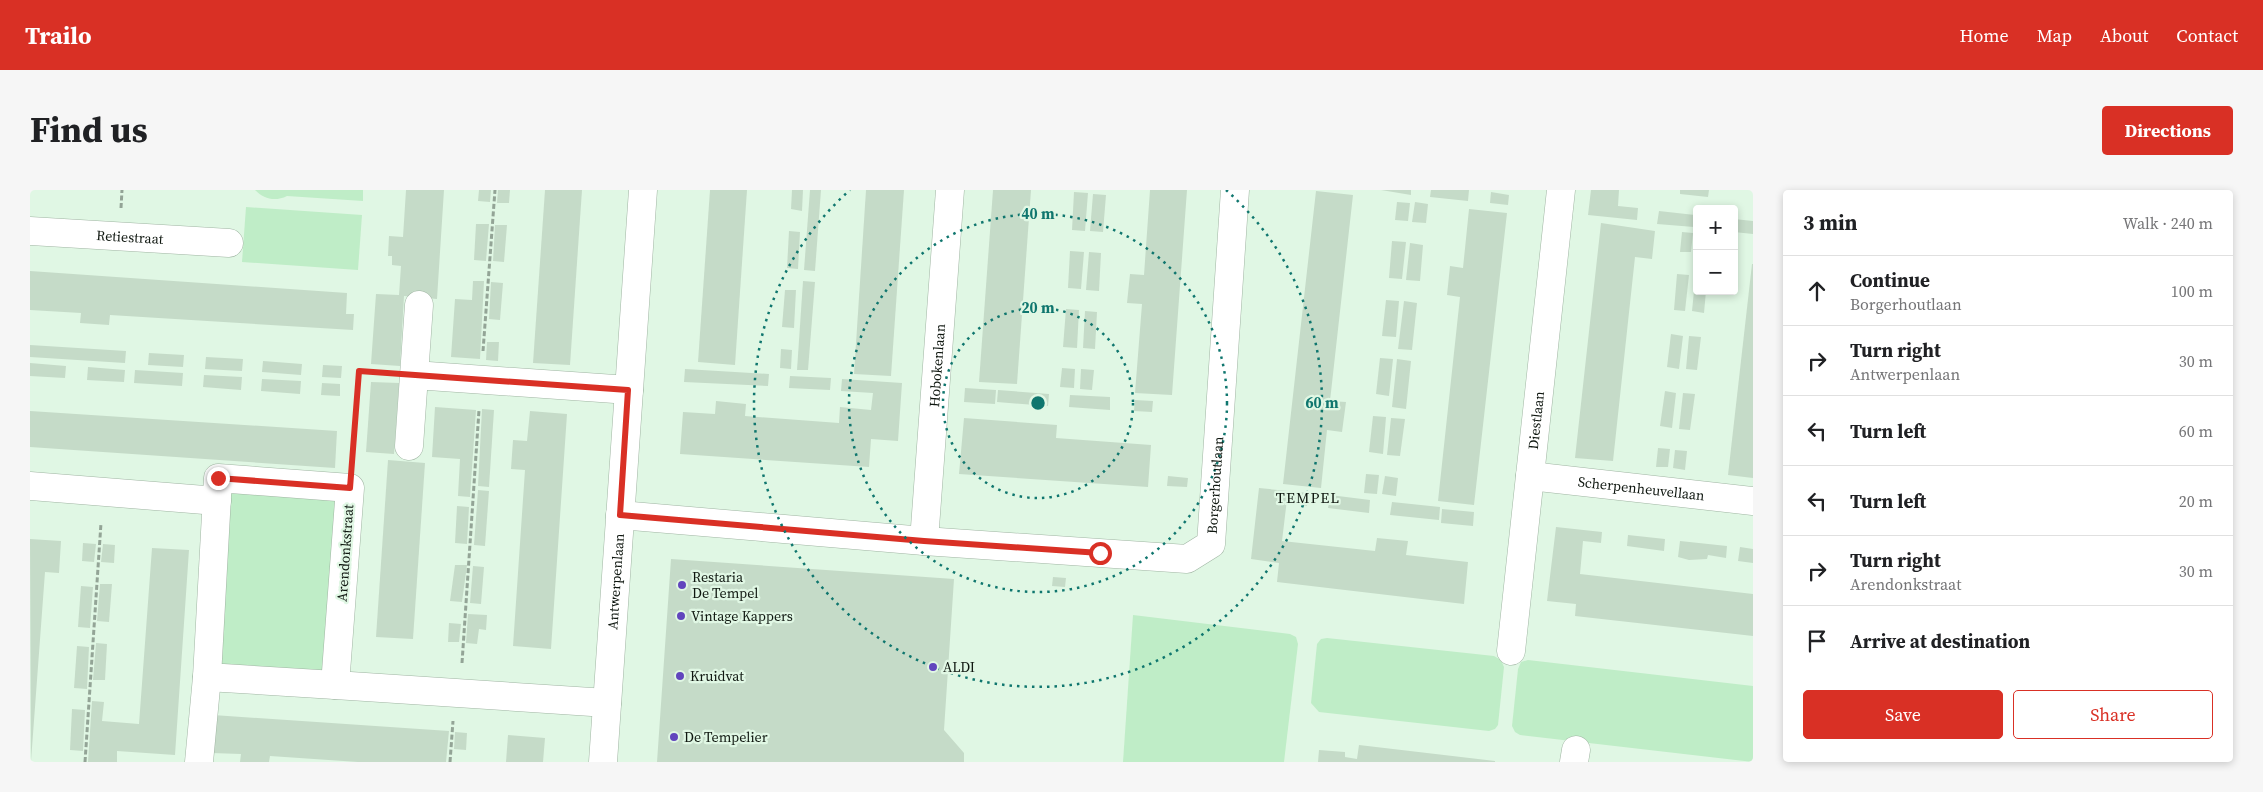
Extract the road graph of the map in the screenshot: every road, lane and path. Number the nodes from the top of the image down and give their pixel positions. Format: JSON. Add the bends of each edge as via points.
{"nodes":[{"id":1,"x":495,"y":190,"type":"edge"},
{"id":2,"x":643,"y":190,"type":"edge"},
{"id":3,"x":950,"y":190,"type":"edge"},
{"id":4,"x":1235,"y":190,"type":"edge"},
{"id":5,"x":1560,"y":190,"type":"edge"},
{"id":6,"x":30,"y":231,"type":"edge"},
{"id":7,"x":229,"y":243,"type":"dead end"},
{"id":8,"x":419,"y":305,"type":"dead end"},
{"id":9,"x":414,"y":374,"type":"junction"},
{"id":10,"x":481,"y":379,"type":"junction"},
{"id":11,"x":628,"y":390,"type":"junction"},
{"id":12,"x":410,"y":446,"type":"dead end"},
{"id":13,"x":1530,"y":476,"type":"junction"},
{"id":14,"x":30,"y":486,"type":"edge"},
{"id":15,"x":350,"y":488,"type":"junction"},
{"id":16,"x":217,"y":501,"type":"junction"},
{"id":17,"x":1753,"y":501,"type":"edge"},
{"id":18,"x":620,"y":515,"type":"junction"},
{"id":19,"x":924,"y":541,"type":"junction"},
{"id":20,"x":99,"y":544,"type":"dead end"},
{"id":21,"x":1511,"y":651,"type":"dead end"},
{"id":22,"x":207,"y":677,"type":"junction"},
{"id":23,"x":336,"y":685,"type":"junction"},
{"id":24,"x":459,"y":694,"type":"junction"},
{"id":25,"x":607,"y":703,"type":"junction"},
{"id":26,"x":452,"y":725,"type":"dead end"},
{"id":27,"x":85,"y":762,"type":"edge"},
{"id":28,"x":199,"y":762,"type":"edge"},
{"id":29,"x":450,"y":762,"type":"edge"},
{"id":30,"x":603,"y":762,"type":"edge"}],
"edges":[{"from":1,"to":10,"type":"path"},
{"from":2,"to":11,"type":"street","name":"Antwerpenlaan"},
{"from":3,"to":19,"type":"street","name":"Hobokenlaan"},
{"from":4,"to":19,"type":"street","name":"Borgerhoutlaan","via":[[1211,544],[1187,559]]},
{"from":5,"to":13,"type":"street","name":"Diestlaan"},
{"from":6,"to":7,"type":"street","name":"Retiestraat"},
{"from":8,"to":9,"type":"street"},
{"from":9,"to":10,"type":"street"},
{"from":9,"to":12,"type":"street"},
{"from":9,"to":15,"type":"path","via":[[359,371]]},
{"from":10,"to":11,"type":"street"},
{"from":10,"to":24,"type":"path"},
{"from":11,"to":18,"type":"street","name":"Antwerpenlaan"},
{"from":13,"to":17,"type":"street","name":"Scherpenheuvellaan"},
{"from":13,"to":21,"type":"street","name":"Diestlaan"},
{"from":14,"to":16,"type":"street"},
{"from":15,"to":16,"type":"street","name":"Arendonkstraat","via":[[218,478]]},
{"from":15,"to":23,"type":"street","name":"Arendonkstraat"},
{"from":16,"to":22,"type":"street","name":"Arendonkstraat"},
{"from":18,"to":19,"type":"street","name":"Borgerhoutlaan"},
{"from":18,"to":25,"type":"street","name":"Antwerpenlaan"},
{"from":20,"to":27,"type":"path"},
{"from":22,"to":23,"type":"street"},
{"from":22,"to":28,"type":"street","name":"Arendonkstraat"},
{"from":23,"to":24,"type":"street"},
{"from":24,"to":25,"type":"street"},
{"from":25,"to":30,"type":"street","name":"Antwerpenlaan"},
{"from":26,"to":29,"type":"path"}]}
